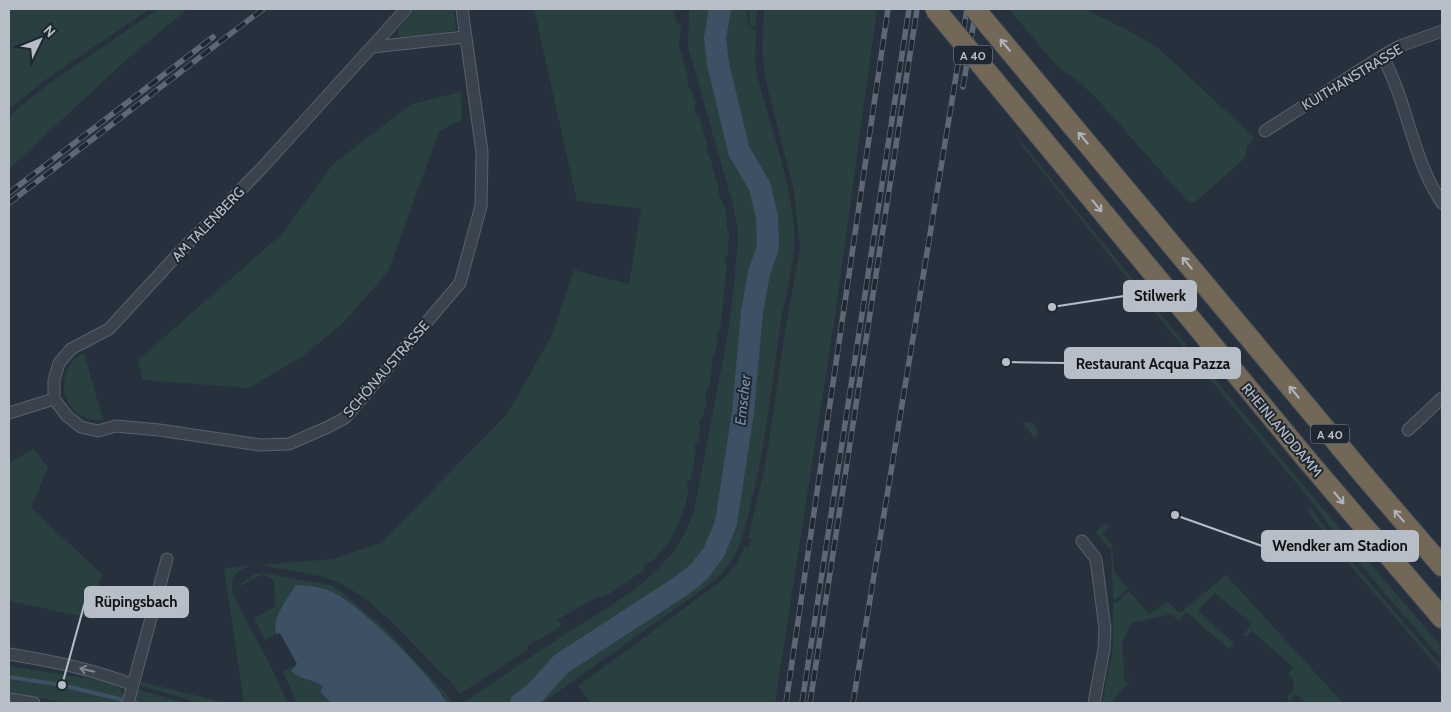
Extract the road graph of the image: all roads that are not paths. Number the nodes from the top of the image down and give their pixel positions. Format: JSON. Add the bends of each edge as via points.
{"nodes":[{"id":1,"x":406,"y":9,"type":"edge"},
{"id":2,"x":462,"y":9,"type":"edge"},
{"id":3,"x":934,"y":9,"type":"edge"},
{"id":4,"x":975,"y":9,"type":"edge"},
{"id":5,"x":1442,"y":31,"type":"edge"},
{"id":6,"x":465,"y":37,"type":"junction"},
{"id":7,"x":372,"y":47,"type":"junction"},
{"id":8,"x":1382,"y":56,"type":"junction"},
{"id":9,"x":1265,"y":131,"type":"dead end"},
{"id":10,"x":1442,"y":203,"type":"edge"},
{"id":11,"x":1442,"y":398,"type":"edge"},
{"id":12,"x":54,"y":399,"type":"junction"},
{"id":13,"x":9,"y":413,"type":"edge"},
{"id":14,"x":1408,"y":430,"type":"dead end"},
{"id":15,"x":1082,"y":541,"type":"dead end"},
{"id":16,"x":167,"y":559,"type":"dead end"},
{"id":17,"x":1442,"y":566,"type":"edge"},
{"id":18,"x":1442,"y":618,"type":"edge"},
{"id":19,"x":9,"y":654,"type":"edge"},
{"id":20,"x":132,"y":687,"type":"junction"},
{"id":21,"x":9,"y":699,"type":"edge"},
{"id":22,"x":34,"y":703,"type":"edge"},
{"id":23,"x":128,"y":703,"type":"edge"},
{"id":24,"x":1094,"y":703,"type":"edge"}],
"edges":[{"from":1,"to":7,"type":"street","name":"AM TALENBERG"},
{"from":2,"to":6,"type":"street","name":"SCHÖNAUSTRASSE"},
{"from":3,"to":18,"type":"highway","name":"RHEINLANDDAMM","number":"A 40","one_way":true,"bridge":true,"via":[[1276,423]]},
{"from":17,"to":4,"type":"highway","number":"A 40","one_way":true,"bridge":true},
{"from":5,"to":8,"type":"street","name":"KUITHANSTRASSE"},
{"from":6,"to":7,"type":"street"},
{"from":6,"to":12,"type":"street","name":"SCHÖNAUSTRASSE","via":[[482,152],[481,206],[460,283],[344,418],[289,444],[260,445],[150,429],[116,426],[98,430],[81,427],[66,416]]},
{"from":7,"to":12,"type":"street","name":"AM TALENBERG","via":[[109,329],[71,349],[59,363],[54,380]]},
{"from":8,"to":9,"type":"street","name":"KUITHANSTRASSE"},
{"from":8,"to":10,"type":"street","via":[[1391,72],[1417,151]]},
{"from":11,"to":14,"type":"street"},
{"from":12,"to":13,"type":"street"},
{"from":15,"to":24,"type":"street","via":[[1096,559],[1105,629]]},
{"from":16,"to":20,"type":"street"},
{"from":20,"to":19,"type":"street","one_way":true,"via":[[111,676]]},
{"from":20,"to":23,"type":"street"},
{"from":21,"to":22,"type":"street"}]}
